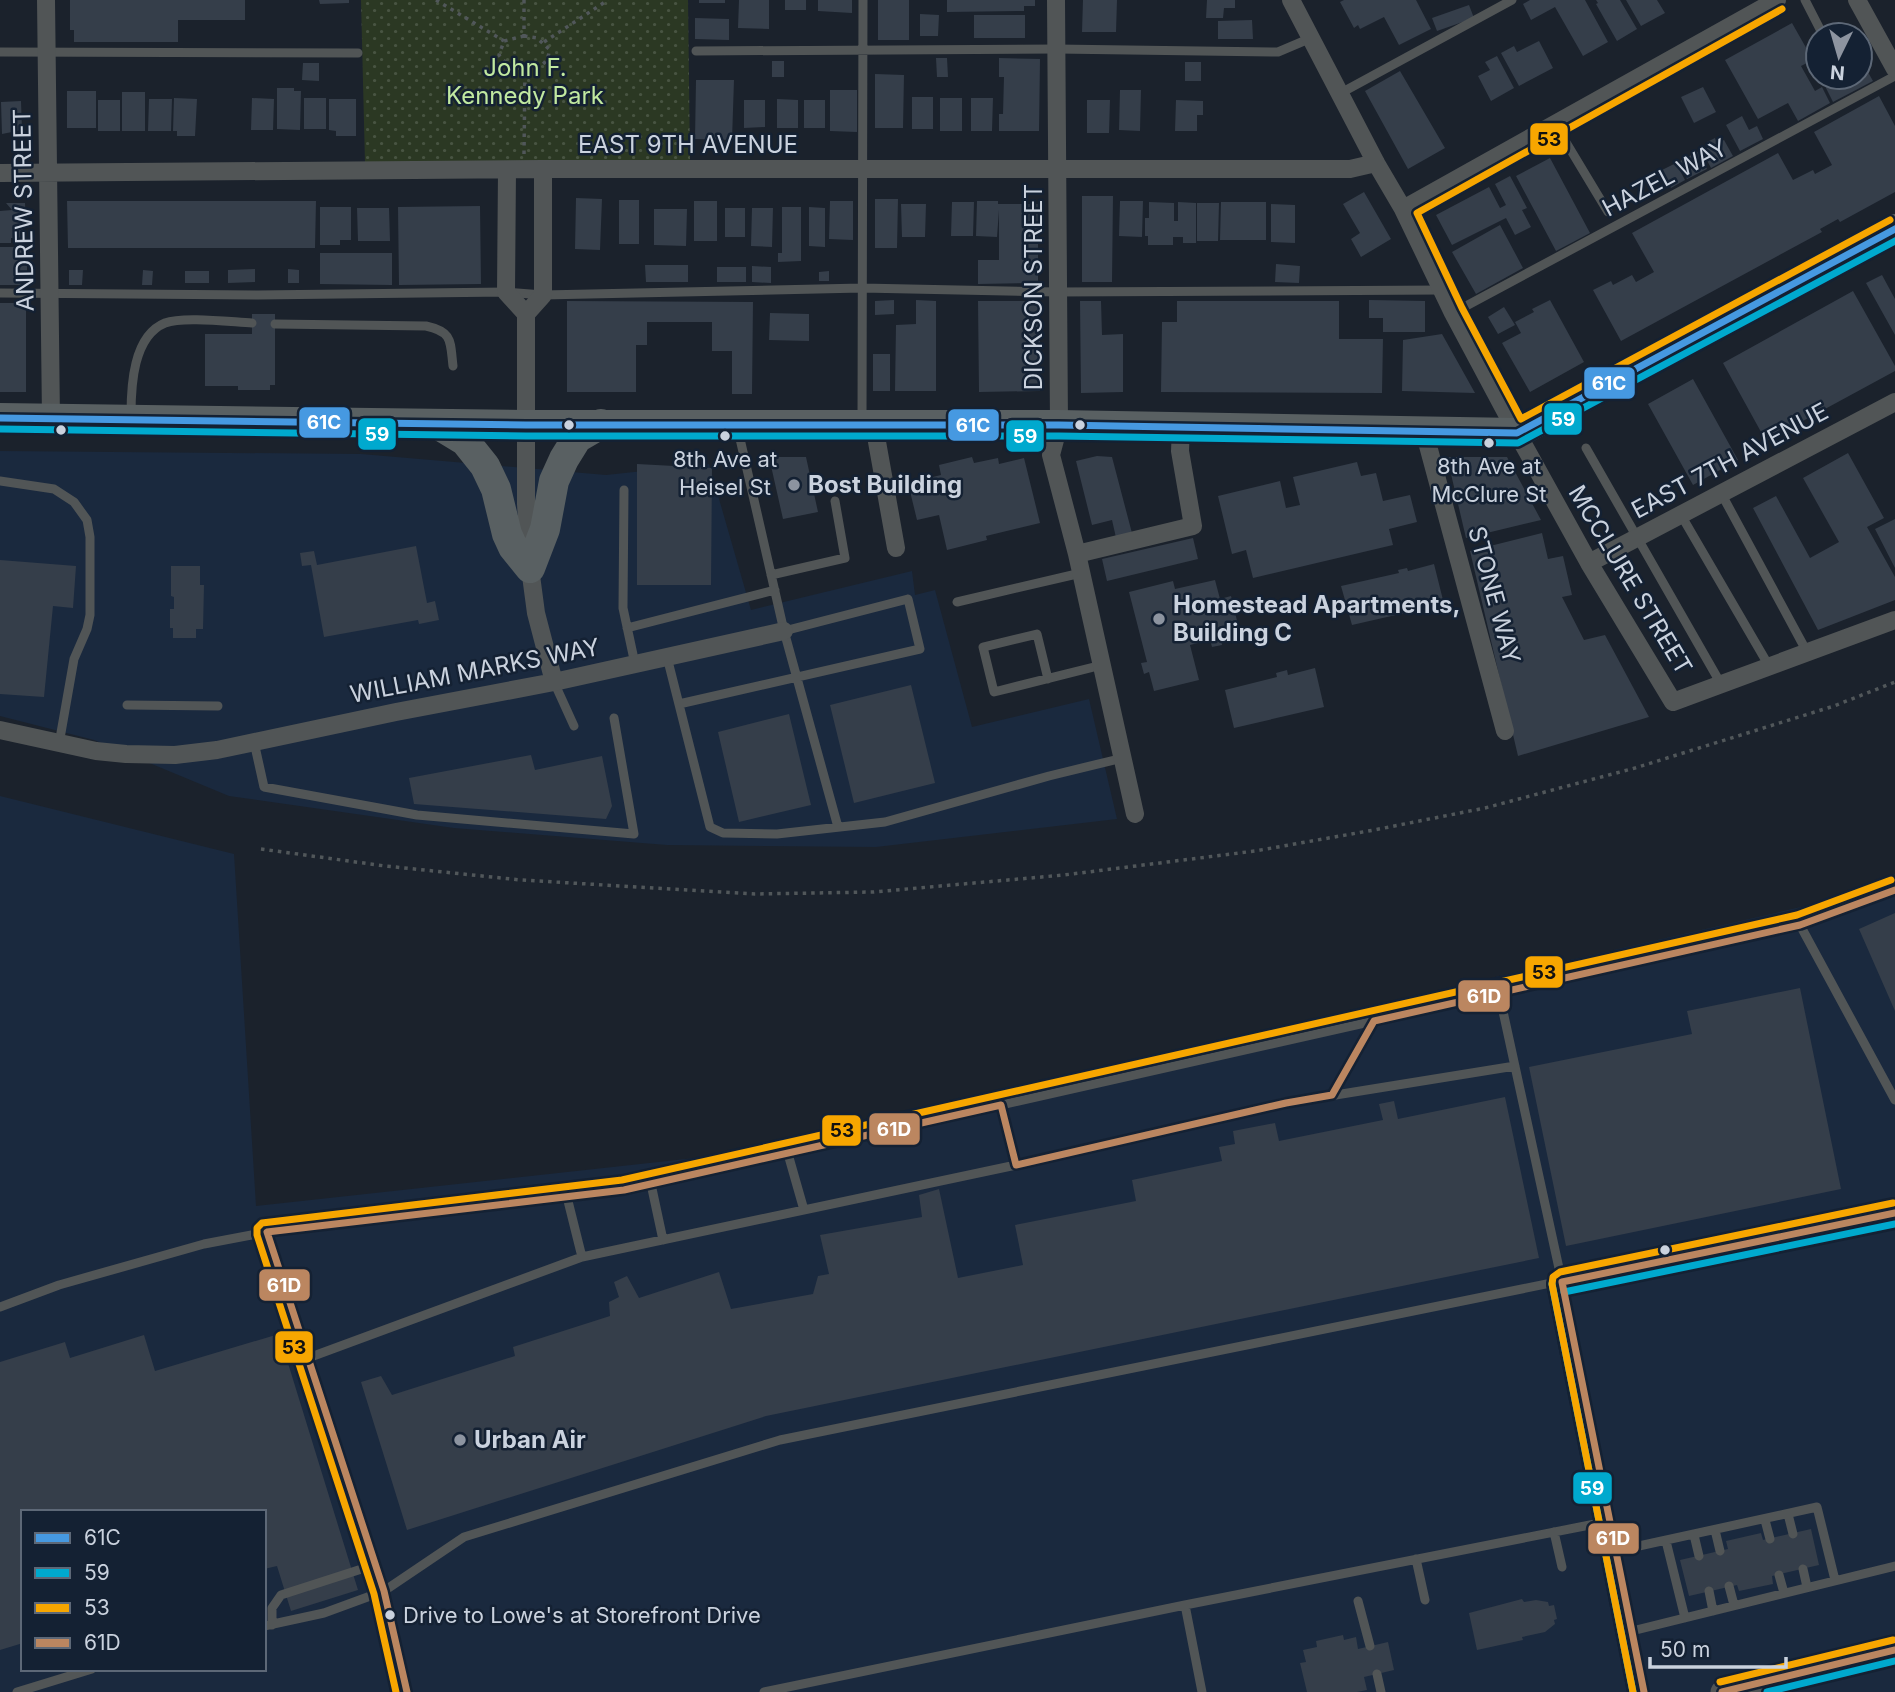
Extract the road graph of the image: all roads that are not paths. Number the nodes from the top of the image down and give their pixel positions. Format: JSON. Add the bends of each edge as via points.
{"nodes":[{"id":1,"x":46,"y":0,"type":"edge"},
{"id":2,"x":863,"y":0,"type":"edge"},
{"id":3,"x":1056,"y":0,"type":"edge"},
{"id":4,"x":1291,"y":0,"type":"edge"},
{"id":5,"x":1512,"y":0,"type":"edge"},
{"id":6,"x":1777,"y":0,"type":"edge"},
{"id":7,"x":1805,"y":0,"type":"edge"},
{"id":8,"x":1857,"y":0,"type":"edge"},
{"id":9,"x":1816,"y":21,"type":"edge"},
{"id":10,"x":1311,"y":38,"type":"junction"},
{"id":11,"x":1057,"y":49,"type":"junction"},
{"id":12,"x":696,"y":51,"type":"dead end"},
{"id":13,"x":863,"y":51,"type":"junction"},
{"id":14,"x":0,"y":52,"type":"edge"},
{"id":15,"x":47,"y":52,"type":"junction"},
{"id":16,"x":358,"y":53,"type":"dead end"},
{"id":17,"x":1895,"y":69,"type":"edge"},
{"id":18,"x":1895,"y":76,"type":"edge"},
{"id":19,"x":1339,"y":94,"type":"junction"},
{"id":20,"x":1555,"y":124,"type":"junction"},
{"id":21,"x":1376,"y":163,"type":"junction"},
{"id":22,"x":543,"y":169,"type":"junction"},
{"id":23,"x":863,"y":169,"type":"junction"},
{"id":24,"x":1058,"y":169,"type":"junction"},
{"id":25,"x":507,"y":170,"type":"junction"},
{"id":26,"x":0,"y":173,"type":"edge"},
{"id":27,"x":48,"y":173,"type":"junction"},
{"id":28,"x":1403,"y":209,"type":"junction"},
{"id":29,"x":1608,"y":212,"type":"dead end"},
{"id":30,"x":1895,"y":229,"type":"edge"},
{"id":31,"x":862,"y":288,"type":"junction"},
{"id":32,"x":1442,"y":290,"type":"junction"},
{"id":33,"x":506,"y":292,"type":"junction"},
{"id":34,"x":1058,"y":292,"type":"junction"},
{"id":35,"x":0,"y":293,"type":"edge"},
{"id":36,"x":50,"y":293,"type":"junction"},
{"id":37,"x":543,"y":295,"type":"junction"},
{"id":38,"x":526,"y":313,"type":"junction"},
{"id":39,"x":1453,"y":313,"type":"junction"},
{"id":40,"x":252,"y":323,"type":"dead end"},
{"id":41,"x":275,"y":324,"type":"dead end"},
{"id":42,"x":453,"y":366,"type":"dead end"},
{"id":43,"x":1894,"y":404,"type":"edge"},
{"id":44,"x":0,"y":418,"type":"edge"},
{"id":45,"x":51,"y":419,"type":"junction"},
{"id":46,"x":131,"y":419,"type":"junction"},
{"id":47,"x":436,"y":423,"type":"junction"},
{"id":48,"x":601,"y":424,"type":"junction"},
{"id":49,"x":526,"y":425,"type":"junction"},
{"id":50,"x":736,"y":425,"type":"junction"},
{"id":51,"x":868,"y":425,"type":"junction"},
{"id":52,"x":1059,"y":425,"type":"junction"},
{"id":53,"x":1181,"y":427,"type":"junction"},
{"id":54,"x":1424,"y":431,"type":"junction"},
{"id":55,"x":1517,"y":433,"type":"junction"},
{"id":56,"x":1586,"y":448,"type":"dead end"},
{"id":57,"x":0,"y":481,"type":"edge"},
{"id":58,"x":624,"y":490,"type":"dead end"},
{"id":59,"x":1721,"y":494,"type":"junction"},
{"id":60,"x":835,"y":501,"type":"dead end"},
{"id":61,"x":1681,"y":515,"type":"junction"},
{"id":62,"x":1638,"y":538,"type":"junction"},
{"id":63,"x":896,"y":548,"type":"dead end"},
{"id":64,"x":1077,"y":554,"type":"junction"},
{"id":65,"x":1589,"y":564,"type":"junction"},
{"id":66,"x":530,"y":568,"type":"junction"},
{"id":67,"x":1081,"y":573,"type":"junction"},
{"id":68,"x":771,"y":575,"type":"junction"},
{"id":69,"x":775,"y":590,"type":"junction"},
{"id":70,"x":957,"y":601,"type":"dead end"},
{"id":71,"x":1895,"y":620,"type":"edge"},
{"id":72,"x":627,"y":628,"type":"junction"},
{"id":73,"x":784,"y":631,"type":"junction"},
{"id":74,"x":1807,"y":652,"type":"junction"},
{"id":75,"x":667,"y":657,"type":"junction"},
{"id":76,"x":635,"y":664,"type":"junction"},
{"id":77,"x":1102,"y":665,"type":"junction"},
{"id":78,"x":1769,"y":666,"type":"junction"},
{"id":79,"x":797,"y":679,"type":"junction"},
{"id":80,"x":1048,"y":679,"type":"junction"},
{"id":81,"x":554,"y":682,"type":"junction"},
{"id":82,"x":1721,"y":684,"type":"junction"},
{"id":83,"x":680,"y":704,"type":"junction"},
{"id":84,"x":127,"y":705,"type":"dead end"},
{"id":85,"x":218,"y":706,"type":"dead end"},
{"id":86,"x":614,"y":718,"type":"dead end"},
{"id":87,"x":574,"y":726,"type":"dead end"},
{"id":88,"x":0,"y":730,"type":"edge"},
{"id":89,"x":1505,"y":731,"type":"dead end"},
{"id":90,"x":254,"y":742,"type":"junction"},
{"id":91,"x":59,"y":744,"type":"junction"},
{"id":92,"x":1123,"y":758,"type":"junction"},
{"id":93,"x":1135,"y":814,"type":"dead end"},
{"id":94,"x":838,"y":827,"type":"junction"},
{"id":95,"x":1895,"y":890,"type":"edge"},
{"id":96,"x":1800,"y":925,"type":"junction"},
{"id":97,"x":1499,"y":993,"type":"junction"},
{"id":98,"x":1374,"y":1021,"type":"junction"},
{"id":99,"x":1515,"y":1066,"type":"junction"},
{"id":100,"x":1332,"y":1095,"type":"junction"},
{"id":101,"x":1895,"y":1100,"type":"edge"},
{"id":102,"x":1001,"y":1105,"type":"junction"},
{"id":103,"x":788,"y":1154,"type":"junction"},
{"id":104,"x":1016,"y":1165,"type":"junction"},
{"id":105,"x":651,"y":1184,"type":"junction"},
{"id":106,"x":567,"y":1197,"type":"junction"},
{"id":107,"x":804,"y":1210,"type":"junction"},
{"id":108,"x":1895,"y":1213,"type":"edge"},
{"id":109,"x":267,"y":1231,"type":"junction"},
{"id":110,"x":663,"y":1240,"type":"junction"},
{"id":111,"x":582,"y":1257,"type":"junction"},
{"id":112,"x":1562,"y":1282,"type":"junction"},
{"id":113,"x":0,"y":1307,"type":"edge"},
{"id":114,"x":308,"y":1358,"type":"junction"},
{"id":115,"x":1788,"y":1514,"type":"junction"},
{"id":116,"x":1765,"y":1520,"type":"junction"},
{"id":117,"x":1610,"y":1521,"type":"junction"},
{"id":118,"x":1715,"y":1530,"type":"junction"},
{"id":119,"x":1554,"y":1532,"type":"junction"},
{"id":120,"x":1793,"y":1534,"type":"dead end"},
{"id":121,"x":1694,"y":1535,"type":"junction"},
{"id":122,"x":1770,"y":1539,"type":"dead end"},
{"id":123,"x":1665,"y":1541,"type":"junction"},
{"id":124,"x":1616,"y":1551,"type":"junction"},
{"id":125,"x":1720,"y":1551,"type":"dead end"},
{"id":126,"x":1699,"y":1556,"type":"dead end"},
{"id":127,"x":1416,"y":1559,"type":"junction"},
{"id":128,"x":374,"y":1565,"type":"junction"},
{"id":129,"x":1895,"y":1566,"type":"edge"},
{"id":130,"x":1562,"y":1567,"type":"dead end"},
{"id":131,"x":1803,"y":1569,"type":"dead end"},
{"id":132,"x":1779,"y":1575,"type":"dead end"},
{"id":133,"x":1835,"y":1580,"type":"junction"},
{"id":134,"x":1729,"y":1586,"type":"dead end"},
{"id":135,"x":1807,"y":1587,"type":"junction"},
{"id":136,"x":384,"y":1591,"type":"junction"},
{"id":137,"x":1709,"y":1591,"type":"dead end"},
{"id":138,"x":1784,"y":1593,"type":"junction"},
{"id":139,"x":1425,"y":1600,"type":"dead end"},
{"id":140,"x":1359,"y":1601,"type":"dead end"},
{"id":141,"x":1185,"y":1605,"type":"junction"},
{"id":142,"x":1734,"y":1605,"type":"junction"},
{"id":143,"x":1713,"y":1611,"type":"junction"},
{"id":144,"x":1685,"y":1618,"type":"junction"},
{"id":145,"x":268,"y":1625,"type":"edge"},
{"id":146,"x":1632,"y":1631,"type":"junction"},
{"id":147,"x":1370,"y":1646,"type":"dead end"},
{"id":148,"x":1895,"y":1650,"type":"edge"},
{"id":149,"x":85,"y":1671,"type":"edge"},
{"id":150,"x":1377,"y":1674,"type":"dead end"},
{"id":151,"x":792,"y":1689,"type":"edge"},
{"id":152,"x":17,"y":1692,"type":"edge"},
{"id":153,"x":407,"y":1692,"type":"edge"},
{"id":154,"x":764,"y":1692,"type":"edge"},
{"id":155,"x":1202,"y":1692,"type":"edge"},
{"id":156,"x":1381,"y":1692,"type":"edge"},
{"id":157,"x":1644,"y":1692,"type":"edge"},
{"id":158,"x":1721,"y":1692,"type":"edge"}],
"edges":[{"from":1,"to":15,"type":"street","name":"ANDREW STREET"},
{"from":2,"to":13,"type":"lane"},
{"from":3,"to":11,"type":"street","name":"DICKSON STREET"},
{"from":4,"to":10,"type":"street","name":"MCCLURE STREET"},
{"from":5,"to":19,"type":"lane"},
{"from":6,"to":20,"type":"street"},
{"from":7,"to":9,"type":"lane"},
{"from":8,"to":17,"type":"street"},
{"from":10,"to":11,"type":"lane","via":[[1278,52]]},
{"from":10,"to":19,"type":"street","name":"MCCLURE STREET"},
{"from":11,"to":13,"type":"lane"},
{"from":11,"to":24,"type":"street","name":"DICKSON STREET"},
{"from":12,"to":13,"type":"lane"},
{"from":13,"to":23,"type":"lane"},
{"from":14,"to":15,"type":"lane"},
{"from":15,"to":16,"type":"lane"},
{"from":15,"to":27,"type":"street","name":"ANDREW STREET"},
{"from":18,"to":39,"type":"lane","name":"HAZEL WAY"},
{"from":19,"to":21,"type":"street","name":"MCCLURE STREET"},
{"from":20,"to":28,"type":"street"},
{"from":20,"to":29,"type":"lane"},
{"from":21,"to":24,"type":"street","name":"EAST 9TH AVENUE","via":[[1350,169]]},
{"from":21,"to":28,"type":"street","name":"MCCLURE STREET"},
{"from":22,"to":23,"type":"street","name":"EAST 9TH AVENUE"},
{"from":22,"to":25,"type":"street","name":"EAST 9TH AVENUE"},
{"from":22,"to":37,"type":"street"},
{"from":23,"to":24,"type":"street","name":"EAST 9TH AVENUE"},
{"from":23,"to":31,"type":"lane"},
{"from":24,"to":34,"type":"street","name":"DICKSON STREET"},
{"from":25,"to":27,"type":"street","name":"EAST 9TH AVENUE"},
{"from":25,"to":33,"type":"street"},
{"from":26,"to":27,"type":"street","name":"EAST 9TH AVENUE"},
{"from":27,"to":36,"type":"street","name":"ANDREW STREET"},
{"from":28,"to":32,"type":"street","name":"MCCLURE STREET"},
{"from":30,"to":55,"type":"main road"},
{"from":31,"to":34,"type":"lane"},
{"from":31,"to":37,"type":"lane"},
{"from":31,"to":51,"type":"lane"},
{"from":32,"to":34,"type":"lane"},
{"from":32,"to":39,"type":"street","name":"MCCLURE STREET"},
{"from":33,"to":36,"type":"lane"},
{"from":33,"to":37,"type":"lane"},
{"from":33,"to":38,"type":"street"},
{"from":34,"to":52,"type":"street","name":"DICKSON STREET"},
{"from":35,"to":36,"type":"lane"},
{"from":36,"to":45,"type":"street","name":"ANDREW STREET"},
{"from":37,"to":38,"type":"street"},
{"from":38,"to":49,"type":"street"},
{"from":39,"to":55,"type":"street","name":"MCCLURE STREET"},
{"from":40,"to":46,"type":"lane","via":[[167,322],[153,331],[136,361]]},
{"from":41,"to":42,"type":"lane","via":[[426,326],[442,330],[449,338]]},
{"from":43,"to":59,"type":"street","name":"EAST 7TH AVENUE"},
{"from":44,"to":45,"type":"main road"},
{"from":45,"to":46,"type":"main road"},
{"from":46,"to":47,"type":"main road"},
{"from":47,"to":49,"type":"main road"},
{"from":47,"to":66,"type":"main road","via":[[465,441],[485,466],[510,541]]},
{"from":48,"to":49,"type":"main road"},
{"from":48,"to":50,"type":"main road"},
{"from":48,"to":66,"type":"main road","via":[[577,438],[564,459]]},
{"from":49,"to":66,"type":"street"},
{"from":50,"to":51,"type":"main road"},
{"from":50,"to":68,"type":"lane"},
{"from":51,"to":52,"type":"main road"},
{"from":51,"to":63,"type":"street"},
{"from":52,"to":53,"type":"main road"},
{"from":52,"to":64,"type":"street","name":"DICKSON STREET","via":[[1051,455]]},
{"from":53,"to":54,"type":"main road"},
{"from":53,"to":64,"type":"street","via":[[1180,451],[1194,526]]},
{"from":54,"to":55,"type":"main road"},
{"from":54,"to":89,"type":"street","name":"STONE WAY"},
{"from":55,"to":65,"type":"street","name":"MCCLURE STREET"},
{"from":56,"to":62,"type":"lane"},
{"from":57,"to":91,"type":"lane","via":[[54,489],[74,502],[88,520],[90,615],[74,659]]},
{"from":58,"to":72,"type":"lane"},
{"from":59,"to":61,"type":"street","name":"EAST 7TH AVENUE"},
{"from":59,"to":74,"type":"lane"},
{"from":60,"to":68,"type":"lane","via":[[845,558]]},
{"from":61,"to":62,"type":"street","name":"EAST 7TH AVENUE"},
{"from":61,"to":78,"type":"lane"},
{"from":62,"to":65,"type":"street","name":"EAST 7TH AVENUE"},
{"from":62,"to":82,"type":"lane"},
{"from":64,"to":67,"type":"street","name":"DICKSON STREET"},
{"from":65,"to":82,"type":"street","name":"MCCLURE STREET","via":[[1673,702]]},
{"from":66,"to":81,"type":"street"},
{"from":67,"to":70,"type":"lane"},
{"from":67,"to":77,"type":"street","name":"DICKSON STREET"},
{"from":68,"to":69,"type":"lane"},
{"from":69,"to":72,"type":"lane"},
{"from":69,"to":73,"type":"lane"},
{"from":71,"to":74,"type":"street"},
{"from":72,"to":76,"type":"lane"},
{"from":73,"to":75,"type":"street","name":"WILLIAM MARKS WAY"},
{"from":73,"to":79,"type":"lane"},
{"from":73,"to":79,"type":"lane","via":[[908,599],[920,649]]},
{"from":74,"to":78,"type":"street"},
{"from":75,"to":76,"type":"street","name":"WILLIAM MARKS WAY"},
{"from":75,"to":83,"type":"lane"},
{"from":76,"to":81,"type":"street","name":"WILLIAM MARKS WAY"},
{"from":77,"to":80,"type":"lane"},
{"from":77,"to":92,"type":"street","name":"DICKSON STREET"},
{"from":78,"to":82,"type":"street"},
{"from":79,"to":83,"type":"lane"},
{"from":79,"to":94,"type":"lane"},
{"from":80,"to":80,"type":"lane","via":[[994,692],[983,647],[1037,634]]},
{"from":81,"to":87,"type":"lane"},
{"from":81,"to":90,"type":"street","name":"WILLIAM MARKS WAY"},
{"from":83,"to":94,"type":"lane","via":[[710,827],[723,833],[777,834]]},
{"from":84,"to":85,"type":"lane"},
{"from":86,"to":90,"type":"lane","via":[[634,834],[416,815],[264,787]]},
{"from":88,"to":91,"type":"street","name":"WILLIAM MARKS WAY"},
{"from":90,"to":91,"type":"street","name":"WILLIAM MARKS WAY","via":[[175,755],[106,752]]},
{"from":92,"to":93,"type":"street","name":"DICKSON STREET"},
{"from":92,"to":94,"type":"lane","via":[[884,822]]},
{"from":95,"to":96,"type":"lane"},
{"from":96,"to":97,"type":"lane"},
{"from":96,"to":101,"type":"lane"},
{"from":97,"to":98,"type":"lane"},
{"from":97,"to":99,"type":"lane"},
{"from":98,"to":100,"type":"lane"},
{"from":98,"to":102,"type":"lane"},
{"from":99,"to":100,"type":"lane"},
{"from":99,"to":112,"type":"lane"},
{"from":100,"to":104,"type":"lane"},
{"from":102,"to":103,"type":"lane"},
{"from":102,"to":104,"type":"lane"},
{"from":103,"to":105,"type":"lane"},
{"from":103,"to":107,"type":"lane"},
{"from":104,"to":107,"type":"lane"},
{"from":105,"to":106,"type":"lane"},
{"from":105,"to":110,"type":"lane"},
{"from":106,"to":109,"type":"lane"},
{"from":106,"to":111,"type":"lane"},
{"from":107,"to":110,"type":"lane"},
{"from":108,"to":112,"type":"lane"},
{"from":109,"to":113,"type":"lane","via":[[59,1284]]},
{"from":109,"to":114,"type":"lane"},
{"from":110,"to":111,"type":"lane"},
{"from":111,"to":114,"type":"lane"},
{"from":112,"to":117,"type":"lane"},
{"from":112,"to":136,"type":"lane","via":[[780,1440],[464,1536]]},
{"from":114,"to":128,"type":"lane"},
{"from":115,"to":116,"type":"lane"},
{"from":115,"to":120,"type":"lane"},
{"from":115,"to":133,"type":"lane","via":[[1817,1507]]},
{"from":116,"to":118,"type":"lane"},
{"from":116,"to":122,"type":"lane"},
{"from":117,"to":119,"type":"lane"},
{"from":117,"to":124,"type":"lane"},
{"from":118,"to":121,"type":"lane"},
{"from":118,"to":125,"type":"lane"},
{"from":119,"to":127,"type":"lane"},
{"from":119,"to":130,"type":"lane"},
{"from":121,"to":123,"type":"lane"},
{"from":121,"to":126,"type":"lane"},
{"from":123,"to":124,"type":"lane"},
{"from":123,"to":144,"type":"lane"},
{"from":124,"to":146,"type":"lane"},
{"from":127,"to":139,"type":"lane"},
{"from":127,"to":141,"type":"lane"},
{"from":128,"to":136,"type":"lane"},
{"from":128,"to":145,"type":"lane","via":[[281,1595]]},
{"from":129,"to":133,"type":"lane"},
{"from":131,"to":135,"type":"lane"},
{"from":132,"to":138,"type":"lane"},
{"from":133,"to":135,"type":"lane"},
{"from":134,"to":142,"type":"lane"},
{"from":135,"to":138,"type":"lane"},
{"from":136,"to":145,"type":"lane","via":[[324,1613]]},
{"from":136,"to":153,"type":"lane"},
{"from":137,"to":143,"type":"lane"},
{"from":138,"to":142,"type":"lane"},
{"from":140,"to":147,"type":"lane"},
{"from":141,"to":151,"type":"lane"},
{"from":141,"to":155,"type":"lane"},
{"from":142,"to":143,"type":"lane"},
{"from":143,"to":144,"type":"lane"},
{"from":144,"to":146,"type":"lane"},
{"from":146,"to":157,"type":"lane"},
{"from":148,"to":158,"type":"street"},
{"from":149,"to":152,"type":"lane"},
{"from":150,"to":156,"type":"lane"},
{"from":151,"to":154,"type":"lane"}]}
